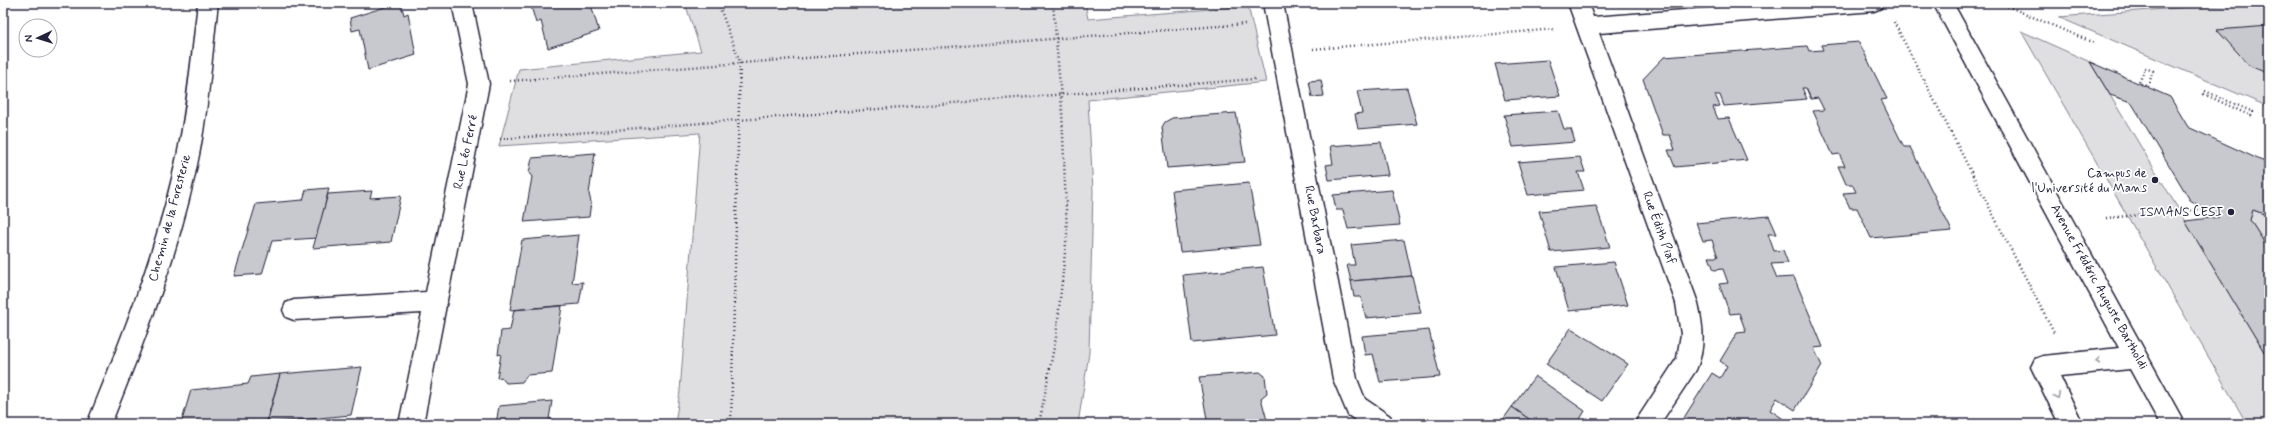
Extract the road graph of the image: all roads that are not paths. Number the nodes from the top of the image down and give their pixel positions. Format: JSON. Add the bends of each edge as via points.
{"nodes":[{"id":1,"x":208,"y":3,"type":"edge"},
{"id":2,"x":462,"y":3,"type":"edge"},
{"id":3,"x":1578,"y":3,"type":"edge"},
{"id":4,"x":1874,"y":3,"type":"edge"},
{"id":5,"x":1943,"y":3,"type":"edge"},
{"id":6,"x":1275,"y":12,"type":"edge"},
{"id":7,"x":1586,"y":26,"type":"junction"},
{"id":8,"x":434,"y":302,"type":"junction"},
{"id":9,"x":294,"y":310,"type":"dead end"},
{"id":10,"x":2137,"y":357,"type":"junction"},
{"id":11,"x":99,"y":424,"type":"edge"},
{"id":12,"x":411,"y":424,"type":"edge"},
{"id":13,"x":1381,"y":424,"type":"edge"},
{"id":14,"x":1646,"y":424,"type":"edge"},
{"id":15,"x":2071,"y":424,"type":"edge"},
{"id":16,"x":2173,"y":424,"type":"edge"}],
"edges":[{"from":1,"to":11,"type":"street","name":"Chemin de la Foresterie","via":[[189,150],[167,239],[137,330]]},
{"from":2,"to":8,"type":"street","name":"Rue Léo Ferré","via":[[480,84]]},
{"from":3,"to":7,"type":"street","name":"Rue Édith Piaf"},
{"from":4,"to":7,"type":"street"},
{"from":5,"to":10,"type":"street","name":"Avenue Frédéric Auguste Bartholdi"},
{"from":6,"to":13,"type":"street","name":"Rue Barbara","via":[[1345,379],[1356,407]]},
{"from":7,"to":14,"type":"street","name":"Rue Édith Piaf","via":[[1687,302],[1693,334],[1688,362]]},
{"from":8,"to":9,"type":"street"},
{"from":8,"to":12,"type":"street","name":"Rue Léo Ferré"},
{"from":10,"to":15,"type":"street","one_way":true,"via":[[2043,367]]},
{"from":10,"to":16,"type":"street","name":"Avenue Frédéric Auguste Bartholdi"}]}
